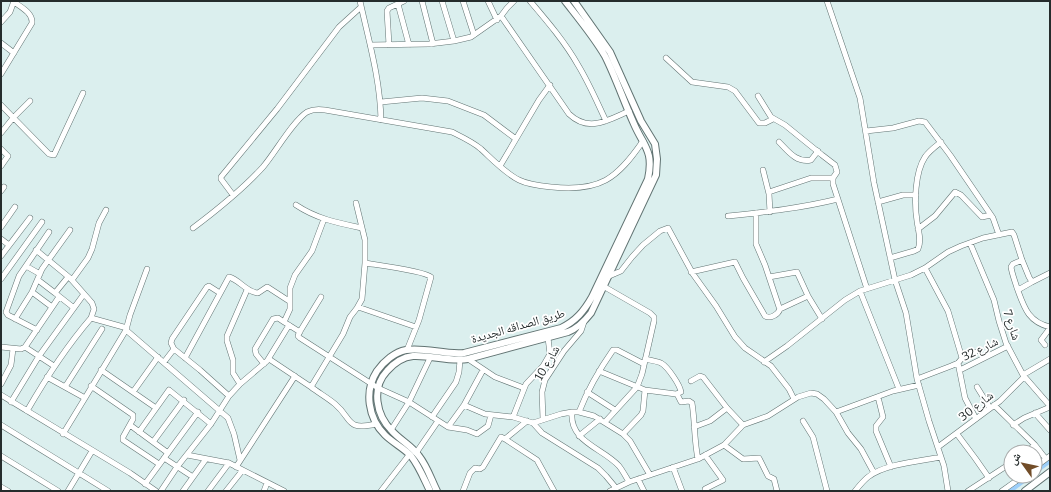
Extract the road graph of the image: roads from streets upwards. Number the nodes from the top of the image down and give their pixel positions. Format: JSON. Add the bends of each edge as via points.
{"nodes":[{"id":1,"x":14,"y":1,"type":"edge"},
{"id":2,"x":360,"y":1,"type":"edge"},
{"id":3,"x":404,"y":1,"type":"edge"},
{"id":4,"x":422,"y":1,"type":"edge"},
{"id":5,"x":442,"y":1,"type":"edge"},
{"id":6,"x":463,"y":1,"type":"edge"},
{"id":7,"x":488,"y":1,"type":"edge"},
{"id":8,"x":514,"y":1,"type":"edge"},
{"id":9,"x":530,"y":1,"type":"edge"},
{"id":10,"x":566,"y":1,"type":"edge"},
{"id":11,"x":574,"y":1,"type":"edge"},
{"id":12,"x":827,"y":1,"type":"edge"},
{"id":13,"x":398,"y":4,"type":"junction"},
{"id":14,"x":361,"y":7,"type":"junction"},
{"id":15,"x":499,"y":18,"type":"junction"},
{"id":16,"x":1,"y":22,"type":"edge"},
{"id":17,"x":474,"y":35,"type":"junction"},
{"id":18,"x":454,"y":41,"type":"junction"},
{"id":19,"x":1,"y":43,"type":"edge"},
{"id":20,"x":433,"y":44,"type":"junction"},
{"id":21,"x":370,"y":45,"type":"junction"},
{"id":22,"x":389,"y":45,"type":"junction"},
{"id":23,"x":409,"y":45,"type":"junction"},
{"id":24,"x":14,"y":53,"type":"junction"},
{"id":25,"x":666,"y":58,"type":"dead end"},
{"id":26,"x":2,"y":71,"type":"edge"},
{"id":27,"x":550,"y":85,"type":"junction"},
{"id":28,"x":84,"y":92,"type":"dead end"},
{"id":29,"x":758,"y":96,"type":"dead end"},
{"id":30,"x":30,"y":101,"type":"dead end"},
{"id":31,"x":380,"y":102,"type":"junction"},
{"id":32,"x":1,"y":105,"type":"edge"},
{"id":33,"x":632,"y":109,"type":"junction"},
{"id":34,"x":12,"y":118,"type":"junction"},
{"id":35,"x":773,"y":119,"type":"junction"},
{"id":36,"x":381,"y":120,"type":"junction"},
{"id":37,"x":606,"y":120,"type":"junction"},
{"id":38,"x":866,"y":131,"type":"junction"},
{"id":39,"x":1,"y":133,"type":"edge"},
{"id":40,"x":648,"y":134,"type":"junction"},
{"id":41,"x":516,"y":139,"type":"junction"},
{"id":42,"x":643,"y":141,"type":"junction"},
{"id":43,"x":779,"y":142,"type":"dead end"},
{"id":44,"x":941,"y":142,"type":"junction"},
{"id":45,"x":1,"y":149,"type":"edge"},
{"id":46,"x":818,"y":151,"type":"junction"},
{"id":47,"x":1,"y":166,"type":"edge"},
{"id":48,"x":500,"y":166,"type":"junction"},
{"id":49,"x":763,"y":170,"type":"dead end"},
{"id":50,"x":833,"y":178,"type":"junction"},
{"id":51,"x":769,"y":192,"type":"junction"},
{"id":52,"x":233,"y":195,"type":"junction"},
{"id":53,"x":916,"y":195,"type":"junction"},
{"id":54,"x":838,"y":199,"type":"junction"},
{"id":55,"x":878,"y":202,"type":"junction"},
{"id":56,"x":356,"y":204,"type":"dead end"},
{"id":57,"x":296,"y":205,"type":"dead end"},
{"id":58,"x":15,"y":207,"type":"dead end"},
{"id":59,"x":106,"y":210,"type":"dead end"},
{"id":60,"x":770,"y":212,"type":"junction"},
{"id":61,"x":756,"y":213,"type":"junction"},
{"id":62,"x":991,"y":215,"type":"junction"},
{"id":63,"x":728,"y":216,"type":"dead end"},
{"id":64,"x":30,"y":218,"type":"dead end"},
{"id":65,"x":324,"y":219,"type":"junction"},
{"id":66,"x":42,"y":222,"type":"dead end"},
{"id":67,"x":1,"y":227,"type":"edge"},
{"id":68,"x":193,"y":228,"type":"dead end"},
{"id":69,"x":362,"y":228,"type":"junction"},
{"id":70,"x":918,"y":229,"type":"junction"},
{"id":71,"x":70,"y":230,"type":"dead end"},
{"id":72,"x":49,"y":232,"type":"dead end"},
{"id":73,"x":998,"y":235,"type":"junction"},
{"id":74,"x":1,"y":239,"type":"edge"},
{"id":75,"x":970,"y":243,"type":"junction"},
{"id":76,"x":9,"y":245,"type":"junction"},
{"id":77,"x":36,"y":250,"type":"junction"},
{"id":78,"x":1,"y":256,"type":"edge"},
{"id":79,"x":890,"y":258,"type":"junction"},
{"id":80,"x":49,"y":260,"type":"junction"},
{"id":81,"x":1022,"y":260,"type":"junction"},
{"id":82,"x":365,"y":263,"type":"junction"},
{"id":83,"x":26,"y":266,"type":"junction"},
{"id":84,"x":925,"y":268,"type":"junction"},
{"id":85,"x":147,"y":269,"type":"dead end"},
{"id":86,"x":691,"y":272,"type":"junction"},
{"id":87,"x":1050,"y":272,"type":"edge"},
{"id":88,"x":40,"y":274,"type":"junction"},
{"id":89,"x":608,"y":277,"type":"junction"},
{"id":90,"x":769,"y":277,"type":"junction"},
{"id":91,"x":1,"y":278,"type":"edge"},
{"id":92,"x":70,"y":278,"type":"junction"},
{"id":93,"x":38,"y":280,"type":"junction"},
{"id":94,"x":896,"y":280,"type":"junction"},
{"id":95,"x":1032,"y":282,"type":"junction"},
{"id":96,"x":601,"y":285,"type":"junction"},
{"id":97,"x":867,"y":289,"type":"junction"},
{"id":98,"x":247,"y":290,"type":"junction"},
{"id":99,"x":1018,"y":290,"type":"junction"},
{"id":100,"x":860,"y":291,"type":"junction"},
{"id":101,"x":32,"y":292,"type":"junction"},
{"id":102,"x":220,"y":293,"type":"junction"},
{"id":103,"x":84,"y":294,"type":"junction"},
{"id":104,"x":57,"y":295,"type":"junction"},
{"id":105,"x":808,"y":296,"type":"junction"},
{"id":106,"x":321,"y":297,"type":"dead end"},
{"id":107,"x":289,"y":301,"type":"junction"},
{"id":108,"x":52,"y":307,"type":"junction"},
{"id":109,"x":358,"y":307,"type":"junction"},
{"id":110,"x":74,"y":308,"type":"junction"},
{"id":111,"x":780,"y":309,"type":"junction"},
{"id":112,"x":91,"y":318,"type":"junction"},
{"id":113,"x":822,"y":318,"type":"junction"},
{"id":114,"x":16,"y":319,"type":"junction"},
{"id":115,"x":584,"y":322,"type":"junction"},
{"id":116,"x":286,"y":323,"type":"junction"},
{"id":117,"x":416,"y":327,"type":"junction"},
{"id":118,"x":1050,"y":328,"type":"edge"},
{"id":119,"x":102,"y":329,"type":"dead end"},
{"id":120,"x":127,"y":329,"type":"junction"},
{"id":121,"x":36,"y":330,"type":"junction"},
{"id":122,"x":300,"y":332,"type":"junction"},
{"id":123,"x":548,"y":338,"type":"junction"},
{"id":124,"x":1045,"y":345,"type":"dead end"},
{"id":125,"x":1008,"y":346,"type":"junction"},
{"id":126,"x":25,"y":347,"type":"junction"},
{"id":127,"x":1,"y":348,"type":"edge"},
{"id":128,"x":13,"y":349,"type":"junction"},
{"id":129,"x":174,"y":349,"type":"junction"},
{"id":130,"x":406,"y":350,"type":"junction"},
{"id":131,"x":975,"y":352,"type":"dead end"},
{"id":132,"x":414,"y":353,"type":"junction"},
{"id":133,"x":39,"y":356,"type":"junction"},
{"id":134,"x":158,"y":357,"type":"junction"},
{"id":135,"x":330,"y":357,"type":"junction"},
{"id":136,"x":185,"y":358,"type":"junction"},
{"id":137,"x":430,"y":358,"type":"junction"},
{"id":138,"x":962,"y":358,"type":"junction"},
{"id":139,"x":269,"y":359,"type":"junction"},
{"id":140,"x":468,"y":359,"type":"junction"},
{"id":141,"x":1050,"y":359,"type":"edge"},
{"id":142,"x":460,"y":360,"type":"junction"},
{"id":143,"x":644,"y":361,"type":"junction"},
{"id":144,"x":164,"y":362,"type":"junction"},
{"id":145,"x":764,"y":362,"type":"junction"},
{"id":146,"x":958,"y":363,"type":"junction"},
{"id":147,"x":264,"y":364,"type":"junction"},
{"id":148,"x":54,"y":366,"type":"junction"},
{"id":149,"x":101,"y":370,"type":"junction"},
{"id":150,"x":483,"y":370,"type":"junction"},
{"id":151,"x":960,"y":370,"type":"junction"},
{"id":152,"x":599,"y":371,"type":"junction"},
{"id":153,"x":295,"y":376,"type":"junction"},
{"id":154,"x":1024,"y":376,"type":"junction"},
{"id":155,"x":47,"y":377,"type":"junction"},
{"id":156,"x":917,"y":379,"type":"junction"},
{"id":157,"x":691,"y":381,"type":"dead end"},
{"id":158,"x":371,"y":383,"type":"junction"},
{"id":159,"x":1,"y":384,"type":"edge"},
{"id":160,"x":240,"y":384,"type":"junction"},
{"id":161,"x":919,"y":385,"type":"junction"},
{"id":162,"x":92,"y":386,"type":"junction"},
{"id":163,"x":64,"y":387,"type":"junction"},
{"id":164,"x":311,"y":387,"type":"junction"},
{"id":165,"x":978,"y":387,"type":"dead end"},
{"id":166,"x":378,"y":388,"type":"junction"},
{"id":167,"x":524,"y":388,"type":"junction"},
{"id":168,"x":637,"y":388,"type":"junction"},
{"id":169,"x":645,"y":390,"type":"junction"},
{"id":170,"x":899,"y":390,"type":"junction"},
{"id":171,"x":133,"y":392,"type":"junction"},
{"id":172,"x":587,"y":392,"type":"junction"},
{"id":173,"x":677,"y":394,"type":"junction"},
{"id":174,"x":1,"y":395,"type":"edge"},
{"id":175,"x":230,"y":396,"type":"junction"},
{"id":176,"x":878,"y":397,"type":"junction"},
{"id":177,"x":85,"y":398,"type":"junction"},
{"id":178,"x":794,"y":399,"type":"junction"},
{"id":179,"x":184,"y":400,"type":"junction"},
{"id":180,"x":11,"y":402,"type":"junction"},
{"id":181,"x":409,"y":402,"type":"junction"},
{"id":182,"x":464,"y":405,"type":"junction"},
{"id":183,"x":992,"y":407,"type":"junction"},
{"id":184,"x":1050,"y":407,"type":"edge"},
{"id":185,"x":156,"y":408,"type":"junction"},
{"id":186,"x":727,"y":408,"type":"junction"},
{"id":187,"x":615,"y":410,"type":"junction"},
{"id":188,"x":27,"y":411,"type":"junction"},
{"id":189,"x":220,"y":411,"type":"junction"},
{"id":190,"x":198,"y":412,"type":"junction"},
{"id":191,"x":572,"y":412,"type":"junction"},
{"id":192,"x":579,"y":412,"type":"junction"},
{"id":193,"x":836,"y":412,"type":"junction"},
{"id":194,"x":1035,"y":413,"type":"junction"},
{"id":195,"x":491,"y":416,"type":"junction"},
{"id":196,"x":432,"y":417,"type":"junction"},
{"id":197,"x":513,"y":417,"type":"junction"},
{"id":198,"x":543,"y":419,"type":"junction"},
{"id":199,"x":602,"y":420,"type":"junction"},
{"id":200,"x":976,"y":420,"type":"junction"},
{"id":201,"x":438,"y":421,"type":"junction"},
{"id":202,"x":527,"y":421,"type":"junction"},
{"id":203,"x":803,"y":421,"type":"dead end"},
{"id":204,"x":533,"y":423,"type":"junction"},
{"id":205,"x":211,"y":424,"type":"junction"},
{"id":206,"x":376,"y":424,"type":"junction"},
{"id":207,"x":1,"y":425,"type":"edge"},
{"id":208,"x":130,"y":425,"type":"junction"},
{"id":209,"x":744,"y":425,"type":"junction"},
{"id":210,"x":1013,"y":425,"type":"junction"},
{"id":211,"x":448,"y":427,"type":"junction"},
{"id":212,"x":694,"y":427,"type":"junction"},
{"id":213,"x":391,"y":430,"type":"junction"},
{"id":214,"x":1050,"y":430,"type":"edge"},
{"id":215,"x":139,"y":432,"type":"junction"},
{"id":216,"x":63,"y":434,"type":"junction"},
{"id":217,"x":623,"y":434,"type":"junction"},
{"id":218,"x":956,"y":434,"type":"junction"},
{"id":219,"x":386,"y":436,"type":"junction"},
{"id":220,"x":579,"y":436,"type":"junction"},
{"id":221,"x":505,"y":439,"type":"junction"},
{"id":222,"x":154,"y":442,"type":"junction"},
{"id":223,"x":1034,"y":444,"type":"edge"},
{"id":224,"x":724,"y":445,"type":"junction"},
{"id":225,"x":938,"y":447,"type":"junction"},
{"id":226,"x":92,"y":451,"type":"junction"},
{"id":227,"x":416,"y":453,"type":"junction"},
{"id":228,"x":166,"y":455,"type":"junction"},
{"id":229,"x":187,"y":455,"type":"junction"},
{"id":230,"x":410,"y":455,"type":"junction"},
{"id":231,"x":705,"y":455,"type":"junction"},
{"id":232,"x":1,"y":456,"type":"edge"},
{"id":233,"x":940,"y":457,"type":"junction"},
{"id":234,"x":206,"y":459,"type":"junction"},
{"id":235,"x":698,"y":459,"type":"junction"},
{"id":236,"x":240,"y":460,"type":"junction"},
{"id":237,"x":229,"y":463,"type":"junction"},
{"id":238,"x":159,"y":464,"type":"junction"},
{"id":239,"x":177,"y":467,"type":"junction"},
{"id":240,"x":236,"y":467,"type":"junction"},
{"id":241,"x":673,"y":467,"type":"junction"},
{"id":242,"x":891,"y":467,"type":"junction"},
{"id":243,"x":1003,"y":468,"type":"edge"},
{"id":244,"x":242,"y":471,"type":"junction"},
{"id":245,"x":1050,"y":472,"type":"edge"},
{"id":246,"x":79,"y":473,"type":"junction"},
{"id":247,"x":874,"y":473,"type":"junction"},
{"id":248,"x":650,"y":475,"type":"junction"},
{"id":249,"x":193,"y":477,"type":"junction"},
{"id":250,"x":989,"y":478,"type":"junction"},
{"id":251,"x":638,"y":479,"type":"junction"},
{"id":252,"x":629,"y":482,"type":"junction"},
{"id":253,"x":267,"y":483,"type":"junction"},
{"id":254,"x":145,"y":484,"type":"junction"},
{"id":255,"x":1012,"y":484,"type":"edge"},
{"id":256,"x":1,"y":486,"type":"edge"},
{"id":257,"x":616,"y":488,"type":"junction"},
{"id":258,"x":8,"y":491,"type":"edge"},
{"id":259,"x":58,"y":491,"type":"edge"},
{"id":260,"x":68,"y":491,"type":"edge"},
{"id":261,"x":108,"y":491,"type":"edge"},
{"id":262,"x":156,"y":491,"type":"edge"},
{"id":263,"x":161,"y":491,"type":"edge"},
{"id":264,"x":183,"y":491,"type":"edge"},
{"id":265,"x":208,"y":491,"type":"edge"},
{"id":266,"x":226,"y":491,"type":"edge"},
{"id":267,"x":264,"y":491,"type":"edge"},
{"id":268,"x":284,"y":491,"type":"edge"},
{"id":269,"x":381,"y":491,"type":"edge"},
{"id":270,"x":430,"y":491,"type":"edge"},
{"id":271,"x":437,"y":491,"type":"edge"},
{"id":272,"x":463,"y":491,"type":"edge"},
{"id":273,"x":554,"y":491,"type":"edge"},
{"id":274,"x":610,"y":491,"type":"edge"},
{"id":275,"x":644,"y":491,"type":"edge"},
{"id":276,"x":682,"y":491,"type":"edge"},
{"id":277,"x":705,"y":491,"type":"edge"},
{"id":278,"x":777,"y":491,"type":"edge"},
{"id":279,"x":827,"y":491,"type":"edge"},
{"id":280,"x":855,"y":491,"type":"edge"},
{"id":281,"x":948,"y":491,"type":"edge"},
{"id":282,"x":968,"y":491,"type":"edge"},
{"id":283,"x":1002,"y":491,"type":"edge"},
{"id":284,"x":1025,"y":491,"type":"edge"}],
"edges":[{"from":1,"to":16,"type":"street","via":[[10,12]]},
{"from":1,"to":24,"type":"street","via":[[33,19]]},
{"from":2,"to":14,"type":"street"},
{"from":3,"to":13,"type":"street"},
{"from":4,"to":20,"type":"street"},
{"from":5,"to":18,"type":"street"},
{"from":6,"to":17,"type":"street"},
{"from":7,"to":15,"type":"street"},
{"from":8,"to":15,"type":"street"},
{"from":9,"to":37,"type":"street","via":[[578,64]]},
{"from":10,"to":33,"type":"street","name":"طريق الصداقه الجديدة","via":[[605,56]]},
{"from":11,"to":33,"type":"street","name":"طريق الصداقه الجديدة","via":[[610,52]]},
{"from":12,"to":38,"type":"street","via":[[857,88]]},
{"from":13,"to":22,"type":"street","via":[[389,8],[386,14]]},
{"from":13,"to":23,"type":"street"},
{"from":14,"to":21,"type":"street"},
{"from":14,"to":52,"type":"street","via":[[339,27],[221,177]]},
{"from":15,"to":17,"type":"street"},
{"from":15,"to":27,"type":"street"},
{"from":17,"to":18,"type":"street"},
{"from":18,"to":20,"type":"street"},
{"from":19,"to":24,"type":"street"},
{"from":20,"to":23,"type":"street"},
{"from":21,"to":22,"type":"street"},
{"from":21,"to":31,"type":"street","via":[[378,78]]},
{"from":22,"to":23,"type":"street"},
{"from":24,"to":26,"type":"street"},
{"from":25,"to":35,"type":"street","via":[[692,82],[728,87],[759,123]]},
{"from":27,"to":37,"type":"street","via":[[576,121],[590,124]]},
{"from":27,"to":41,"type":"street"},
{"from":28,"to":34,"type":"street","via":[[54,156],[48,154]]},
{"from":29,"to":35,"type":"street"},
{"from":30,"to":34,"type":"street"},
{"from":31,"to":36,"type":"street"},
{"from":31,"to":41,"type":"street","via":[[422,98],[448,101],[484,115]]},
{"from":32,"to":34,"type":"street"},
{"from":33,"to":37,"type":"street"},
{"from":33,"to":40,"type":"street","name":"طريق الصداقه الجديدة"},
{"from":33,"to":42,"type":"street","name":"طريق الصداقه الجديدة","via":[[634,125]]},
{"from":34,"to":39,"type":"street"},
{"from":35,"to":46,"type":"street","via":[[785,125]]},
{"from":36,"to":48,"type":"street","via":[[452,132],[480,148]]},
{"from":36,"to":52,"type":"street","via":[[316,109],[308,112],[263,167]]},
{"from":38,"to":44,"type":"street","via":[[922,121]]},
{"from":38,"to":55,"type":"street"},
{"from":40,"to":42,"type":"street"},
{"from":40,"to":89,"type":"street","name":"طريق الصداقه الجديدة","via":[[657,151],[656,175]]},
{"from":41,"to":48,"type":"street"},
{"from":42,"to":48,"type":"street","via":[[615,175],[589,187],[565,188],[532,184],[519,180]]},
{"from":42,"to":96,"type":"street","name":"طريق الصداقه الجديدة","via":[[649,151],[648,178]]},
{"from":43,"to":46,"type":"street","via":[[793,157],[799,159],[811,160]]},
{"from":44,"to":53,"type":"street","via":[[928,153],[922,164]]},
{"from":44,"to":62,"type":"street"},
{"from":45,"to":47,"type":"street","via":[[8,156]]},
{"from":46,"to":50,"type":"street","via":[[835,165],[837,172]]},
{"from":49,"to":51,"type":"street"},
{"from":50,"to":51,"type":"street","via":[[811,178]]},
{"from":50,"to":54,"type":"street"},
{"from":51,"to":60,"type":"street"},
{"from":52,"to":68,"type":"street"},
{"from":53,"to":55,"type":"street","via":[[903,195]]},
{"from":53,"to":70,"type":"street"},
{"from":54,"to":60,"type":"street"},
{"from":54,"to":97,"type":"street"},
{"from":55,"to":79,"type":"street"},
{"from":56,"to":69,"type":"street"},
{"from":57,"to":65,"type":"street"},
{"from":58,"to":67,"type":"street"},
{"from":59,"to":92,"type":"street","via":[[88,258]]},
{"from":60,"to":61,"type":"street"},
{"from":61,"to":63,"type":"street"},
{"from":61,"to":90,"type":"street","via":[[756,244]]},
{"from":62,"to":70,"type":"street","via":[[982,218],[961,195],[955,192],[935,216]]},
{"from":62,"to":73,"type":"street"},
{"from":64,"to":76,"type":"street"},
{"from":65,"to":69,"type":"street"},
{"from":65,"to":107,"type":"street","via":[[312,250],[295,275]]},
{"from":66,"to":91,"type":"street"},
{"from":69,"to":82,"type":"street"},
{"from":70,"to":79,"type":"street","via":[[918,249]]},
{"from":71,"to":80,"type":"street"},
{"from":72,"to":77,"type":"street"},
{"from":73,"to":75,"type":"street"},
{"from":73,"to":81,"type":"street","via":[[1013,233]]},
{"from":74,"to":76,"type":"street"},
{"from":75,"to":84,"type":"street","via":[[948,252]]},
{"from":75,"to":125,"type":"street","name":"شارع 7","via":[[994,300]]},
{"from":76,"to":78,"type":"street"},
{"from":77,"to":80,"type":"street"},
{"from":77,"to":83,"type":"street"},
{"from":79,"to":94,"type":"street"},
{"from":80,"to":88,"type":"street"},
{"from":80,"to":92,"type":"street"},
{"from":81,"to":95,"type":"street"},
{"from":81,"to":99,"type":"street","via":[[1011,267]]},
{"from":82,"to":109,"type":"street","via":[[362,299]]},
{"from":82,"to":117,"type":"street","via":[[430,275],[431,280]]},
{"from":83,"to":88,"type":"street"},
{"from":83,"to":114,"type":"street","via":[[16,282],[6,310],[7,314]]},
{"from":84,"to":94,"type":"street"},
{"from":84,"to":138,"type":"street","via":[[948,311]]},
{"from":85,"to":120,"type":"street"},
{"from":86,"to":89,"type":"street","via":[[667,228],[643,245],[621,271]]},
{"from":86,"to":111,"type":"street","via":[[735,262],[765,316],[770,317],[779,313]]},
{"from":86,"to":145,"type":"street","via":[[735,337]]},
{"from":87,"to":95,"type":"street"},
{"from":88,"to":93,"type":"street"},
{"from":89,"to":96,"type":"street","name":"طريق الصداقه الجديدة"},
{"from":90,"to":105,"type":"street","via":[[796,272]]},
{"from":90,"to":111,"type":"street"},
{"from":92,"to":103,"type":"street"},
{"from":92,"to":104,"type":"street"},
{"from":93,"to":101,"type":"street"},
{"from":93,"to":104,"type":"street"},
{"from":94,"to":97,"type":"street"},
{"from":94,"to":156,"type":"street","via":[[906,313]]},
{"from":95,"to":99,"type":"street"},
{"from":96,"to":115,"type":"street","name":"طريق الصداقه الجديدة","via":[[591,313]]},
{"from":96,"to":132,"type":"street","name":"طريق الصداقه الجديدة","via":[[579,317],[561,328],[464,353]]},
{"from":96,"to":143,"type":"street","via":[[654,317]]},
{"from":97,"to":100,"type":"street"},
{"from":98,"to":102,"type":"street","via":[[234,278],[229,277]]},
{"from":98,"to":107,"type":"street","via":[[258,293],[268,287]]},
{"from":98,"to":160,"type":"street","via":[[226,341],[233,360],[233,373]]},
{"from":99,"to":118,"type":"street","via":[[1030,316]]},
{"from":100,"to":113,"type":"street"},
{"from":100,"to":170,"type":"street"},
{"from":101,"to":108,"type":"street"},
{"from":101,"to":114,"type":"street"},
{"from":102,"to":129,"type":"street","via":[[210,286],[207,287],[172,339]]},
{"from":102,"to":136,"type":"street"},
{"from":103,"to":110,"type":"street"},
{"from":103,"to":112,"type":"street","via":[[94,306]]},
{"from":104,"to":108,"type":"street"},
{"from":104,"to":110,"type":"street"},
{"from":105,"to":111,"type":"street"},
{"from":105,"to":113,"type":"street"},
{"from":106,"to":122,"type":"street"},
{"from":107,"to":116,"type":"street","via":[[290,309]]},
{"from":108,"to":121,"type":"street"},
{"from":109,"to":117,"type":"street"},
{"from":109,"to":135,"type":"street","via":[[350,317]]},
{"from":110,"to":133,"type":"street"},
{"from":112,"to":120,"type":"street"},
{"from":112,"to":148,"type":"street"},
{"from":113,"to":145,"type":"street"},
{"from":114,"to":121,"type":"street"},
{"from":115,"to":123,"type":"street","name":"طريق الصداقه الجديدة","via":[[572,330]]},
{"from":115,"to":198,"type":"street","name":"شارع 10","via":[[582,331],[564,351],[546,380],[542,392]]},
{"from":116,"to":122,"type":"street"},
{"from":116,"to":139,"type":"street"},
{"from":116,"to":147,"type":"street","via":[[278,318],[273,319],[255,349]]},
{"from":117,"to":130,"type":"street"},
{"from":118,"to":124,"type":"street","via":[[1041,340]]},
{"from":119,"to":163,"type":"street"},
{"from":120,"to":134,"type":"street"},
{"from":120,"to":149,"type":"street"},
{"from":121,"to":126,"type":"street"},
{"from":122,"to":135,"type":"street","via":[[300,338]]},
{"from":123,"to":140,"type":"street","name":"طريق الصداقه الجديدة"},
{"from":123,"to":167,"type":"street","via":[[548,360]]},
{"from":125,"to":151,"type":"street","name":"شارع 32"},
{"from":125,"to":154,"type":"street","name":"شارع 7","via":[[1013,362]]},
{"from":126,"to":128,"type":"street"},
{"from":126,"to":133,"type":"street"},
{"from":127,"to":128,"type":"street"},
{"from":128,"to":159,"type":"street","via":[[11,365]]},
{"from":129,"to":136,"type":"street"},
{"from":129,"to":144,"type":"street"},
{"from":130,"to":132,"type":"street","name":"طريق الصداقه الجديدة"},
{"from":130,"to":158,"type":"street","name":"طريق الصداقه الجديدة","via":[[387,360]]},
{"from":131,"to":138,"type":"street"},
{"from":132,"to":137,"type":"street","name":"طريق الصداقه الجديدة"},
{"from":132,"to":166,"type":"street","name":"طريق الصداقه الجديدة","via":[[391,366]]},
{"from":133,"to":148,"type":"street"},
{"from":133,"to":180,"type":"street"},
{"from":134,"to":144,"type":"street"},
{"from":134,"to":171,"type":"street"},
{"from":135,"to":158,"type":"street"},
{"from":135,"to":164,"type":"street"},
{"from":136,"to":175,"type":"street"},
{"from":137,"to":142,"type":"street","name":"طريق الصداقه الجديدة"},
{"from":137,"to":181,"type":"street"},
{"from":138,"to":146,"type":"street"},
{"from":139,"to":147,"type":"street"},
{"from":139,"to":153,"type":"street"},
{"from":140,"to":142,"type":"street","name":"طريق الصداقه الجديدة"},
{"from":140,"to":150,"type":"street"},
{"from":141,"to":154,"type":"street","name":"شارع 30"},
{"from":142,"to":196,"type":"street","via":[[458,376]]},
{"from":143,"to":152,"type":"street","via":[[613,350]]},
{"from":143,"to":168,"type":"street"},
{"from":143,"to":173,"type":"street","via":[[659,362],[670,371],[681,390]]},
{"from":144,"to":189,"type":"street"},
{"from":145,"to":178,"type":"street","via":[[771,366]]},
{"from":146,"to":151,"type":"street"},
{"from":146,"to":156,"type":"street"},
{"from":147,"to":160,"type":"street"},
{"from":148,"to":155,"type":"street"},
{"from":149,"to":162,"type":"street"},
{"from":149,"to":171,"type":"street"},
{"from":150,"to":167,"type":"street","via":[[503,381]]},
{"from":150,"to":182,"type":"street"},
{"from":151,"to":200,"type":"street","via":[[965,398]]},
{"from":152,"to":168,"type":"street"},
{"from":152,"to":172,"type":"street"},
{"from":153,"to":164,"type":"street"},
{"from":153,"to":236,"type":"street"},
{"from":154,"to":183,"type":"street","name":"شارع 30"},
{"from":154,"to":184,"type":"street","name":"شارع 7"},
{"from":155,"to":163,"type":"street"},
{"from":155,"to":188,"type":"street"},
{"from":156,"to":161,"type":"street"},
{"from":157,"to":186,"type":"street","via":[[703,377]]},
{"from":158,"to":166,"type":"street"},
{"from":158,"to":206,"type":"street","name":"طريق الصداقه الجديدة","via":[[369,404]]},
{"from":160,"to":175,"type":"street"},
{"from":161,"to":170,"type":"street"},
{"from":161,"to":225,"type":"street"},
{"from":162,"to":177,"type":"street"},
{"from":162,"to":208,"type":"street","via":[[133,415]]},
{"from":163,"to":177,"type":"street"},
{"from":164,"to":206,"type":"street","via":[[335,404],[353,424]]},
{"from":165,"to":183,"type":"street"},
{"from":166,"to":181,"type":"street"},
{"from":166,"to":213,"type":"street","name":"طريق الصداقه الجديدة","via":[[379,410]]},
{"from":167,"to":197,"type":"street"},
{"from":168,"to":169,"type":"street"},
{"from":168,"to":187,"type":"street"},
{"from":169,"to":173,"type":"street"},
{"from":169,"to":217,"type":"street","via":[[641,415]]},
{"from":170,"to":176,"type":"street"},
{"from":171,"to":185,"type":"street"},
{"from":172,"to":187,"type":"street"},
{"from":172,"to":192,"type":"street"},
{"from":173,"to":212,"type":"street","via":[[681,402],[692,403]]},
{"from":174,"to":180,"type":"street"},
{"from":175,"to":189,"type":"street"},
{"from":176,"to":193,"type":"street"},
{"from":176,"to":242,"type":"street","via":[[883,417],[876,430]]},
{"from":177,"to":216,"type":"street"},
{"from":178,"to":193,"type":"street","via":[[803,394],[817,394]]},
{"from":178,"to":209,"type":"street","via":[[768,416]]},
{"from":179,"to":185,"type":"street","via":[[169,390]]},
{"from":179,"to":190,"type":"street"},
{"from":179,"to":222,"type":"street"},
{"from":180,"to":188,"type":"street"},
{"from":181,"to":196,"type":"street"},
{"from":181,"to":213,"type":"street"},
{"from":182,"to":195,"type":"street"},
{"from":182,"to":211,"type":"street"},
{"from":183,"to":200,"type":"street","name":"شارع 30"},
{"from":183,"to":210,"type":"street"},
{"from":184,"to":194,"type":"street"},
{"from":185,"to":215,"type":"street"},
{"from":186,"to":209,"type":"street"},
{"from":186,"to":212,"type":"street","via":[[710,421]]},
{"from":187,"to":199,"type":"street"},
{"from":188,"to":216,"type":"street"},
{"from":189,"to":205,"type":"street"},
{"from":189,"to":236,"type":"street","via":[[228,418]]},
{"from":190,"to":205,"type":"street"},
{"from":190,"to":228,"type":"street"},
{"from":191,"to":192,"type":"street"},
{"from":191,"to":198,"type":"street"},
{"from":191,"to":220,"type":"street","via":[[572,424]]},
{"from":192,"to":199,"type":"street"},
{"from":193,"to":247,"type":"street"},
{"from":194,"to":210,"type":"street"},
{"from":194,"to":214,"type":"street"},
{"from":195,"to":197,"type":"street"},
{"from":195,"to":211,"type":"street","via":[[488,426],[477,434]]},
{"from":196,"to":201,"type":"street"},
{"from":197,"to":202,"type":"street"},
{"from":198,"to":204,"type":"street"},
{"from":199,"to":217,"type":"street"},
{"from":199,"to":220,"type":"street"},
{"from":200,"to":218,"type":"street","name":"شارع 30"},
{"from":201,"to":211,"type":"street"},
{"from":201,"to":227,"type":"street"},
{"from":202,"to":204,"type":"street"},
{"from":202,"to":221,"type":"street"},
{"from":203,"to":279,"type":"street","via":[[813,437]]},
{"from":204,"to":257,"type":"street","via":[[542,433],[602,471]]},
{"from":205,"to":229,"type":"street"},
{"from":206,"to":219,"type":"street","name":"طريق الصداقه الجديدة"},
{"from":207,"to":246,"type":"street"},
{"from":208,"to":215,"type":"street"},
{"from":208,"to":238,"type":"street","via":[[123,440]]},
{"from":209,"to":224,"type":"street"},
{"from":210,"to":223,"type":"street"},
{"from":212,"to":235,"type":"street"},
{"from":213,"to":219,"type":"street"},
{"from":213,"to":227,"type":"street","name":"طريق الصداقه الجديدة"},
{"from":215,"to":222,"type":"street"},
{"from":216,"to":226,"type":"street"},
{"from":217,"to":248,"type":"street","via":[[635,448]]},
{"from":218,"to":225,"type":"street","name":"شارع 30"},
{"from":218,"to":250,"type":"street"},
{"from":219,"to":230,"type":"street","name":"طريق الصداقه الجديدة"},
{"from":220,"to":252,"type":"street","via":[[619,466]]},
{"from":221,"to":272,"type":"street","via":[[501,437],[483,467],[471,471]]},
{"from":221,"to":273,"type":"street","via":[[537,460]]},
{"from":222,"to":228,"type":"street"},
{"from":224,"to":231,"type":"street"},
{"from":224,"to":278,"type":"street","via":[[743,459],[759,458],[768,476],[774,479]]},
{"from":225,"to":233,"type":"street"},
{"from":226,"to":246,"type":"street"},
{"from":226,"to":254,"type":"street"},
{"from":227,"to":271,"type":"street","name":"طريق الصداقه الجديدة"},
{"from":228,"to":238,"type":"street"},
{"from":228,"to":239,"type":"street"},
{"from":229,"to":234,"type":"street"},
{"from":229,"to":239,"type":"street"},
{"from":230,"to":269,"type":"street"},
{"from":230,"to":270,"type":"street","name":"طريق الصداقه الجديدة"},
{"from":231,"to":235,"type":"street"},
{"from":231,"to":277,"type":"street","via":[[723,480]]},
{"from":232,"to":259,"type":"street"},
{"from":233,"to":242,"type":"street"},
{"from":233,"to":281,"type":"street"},
{"from":234,"to":237,"type":"street"},
{"from":234,"to":249,"type":"street"},
{"from":235,"to":241,"type":"street"},
{"from":236,"to":240,"type":"street"},
{"from":237,"to":240,"type":"street"},
{"from":237,"to":265,"type":"street"},
{"from":238,"to":254,"type":"street"},
{"from":239,"to":249,"type":"street"},
{"from":239,"to":263,"type":"street"},
{"from":240,"to":244,"type":"street"},
{"from":241,"to":248,"type":"street"},
{"from":241,"to":276,"type":"street"},
{"from":242,"to":247,"type":"street"},
{"from":243,"to":250,"type":"street"},
{"from":244,"to":253,"type":"street"},
{"from":244,"to":266,"type":"street"},
{"from":245,"to":284,"type":"street"},
{"from":246,"to":260,"type":"street"},
{"from":246,"to":261,"type":"street"},
{"from":247,"to":280,"type":"street"},
{"from":248,"to":251,"type":"street"},
{"from":249,"to":264,"type":"street"},
{"from":250,"to":282,"type":"street"},
{"from":251,"to":252,"type":"street"},
{"from":251,"to":275,"type":"street"},
{"from":252,"to":257,"type":"street"},
{"from":253,"to":267,"type":"street"},
{"from":253,"to":268,"type":"street"},
{"from":254,"to":262,"type":"street"},
{"from":255,"to":283,"type":"street"},
{"from":256,"to":258,"type":"street"},
{"from":257,"to":274,"type":"street"}]}
